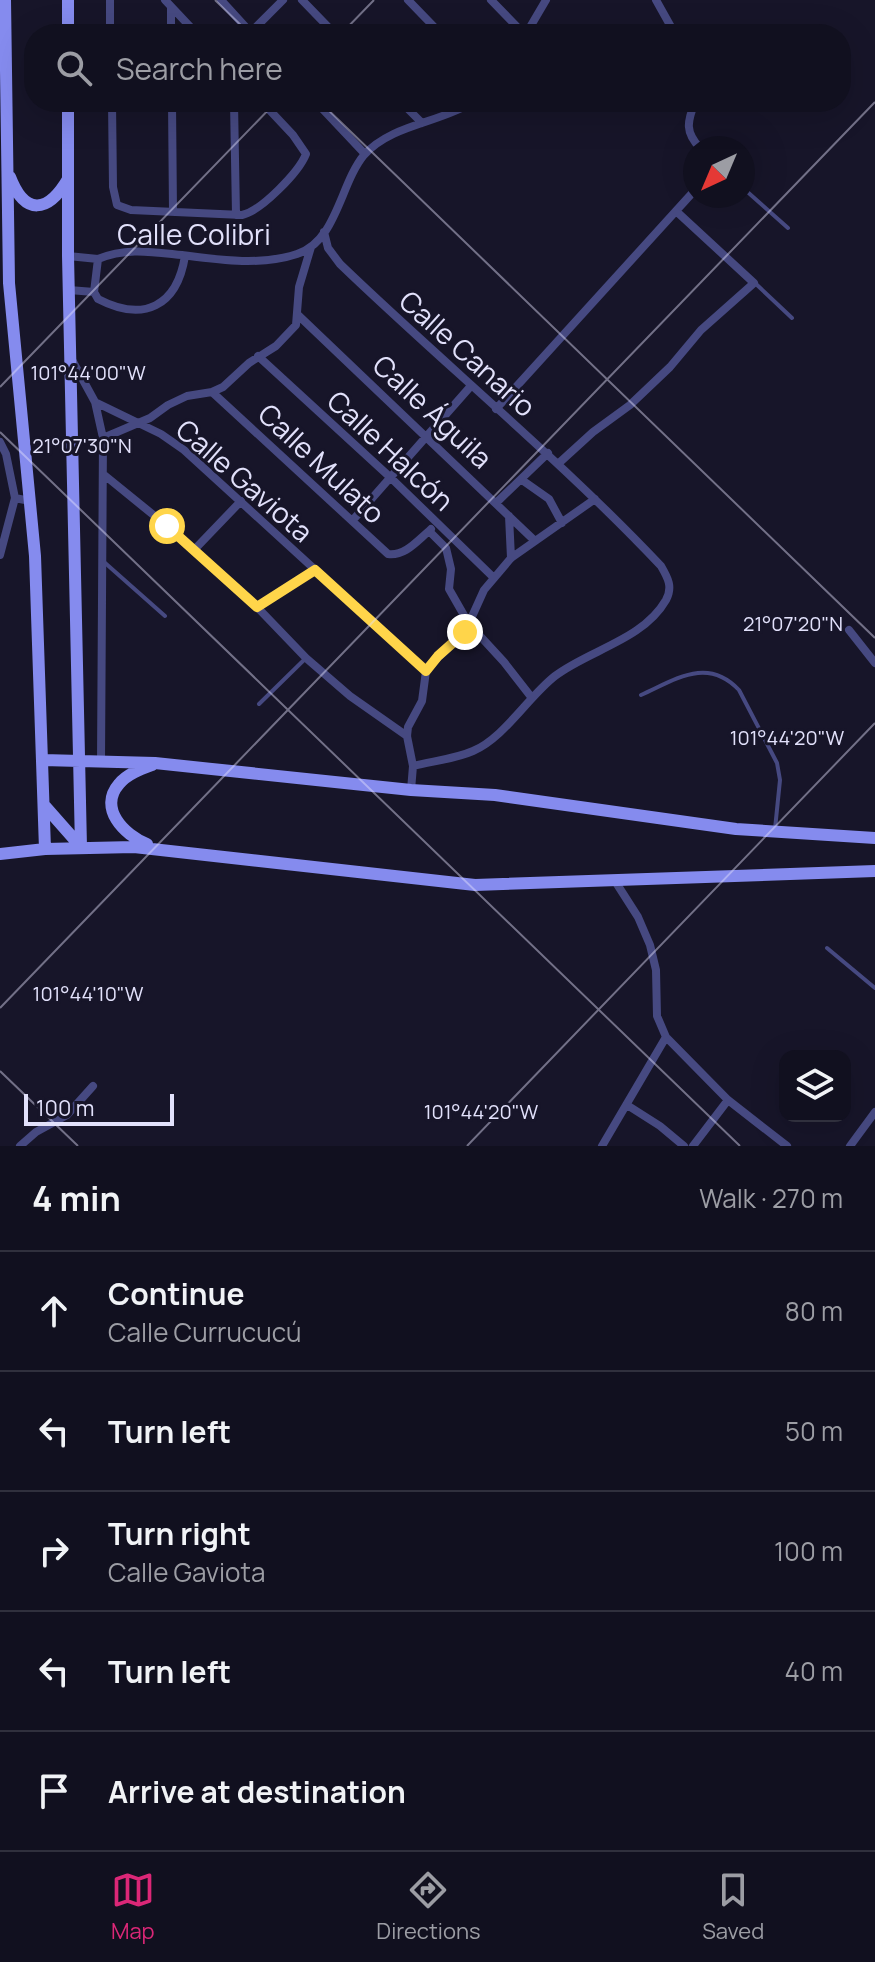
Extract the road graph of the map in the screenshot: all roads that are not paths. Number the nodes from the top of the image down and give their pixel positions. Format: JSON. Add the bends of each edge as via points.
{"nodes":[{"id":1,"x":5,"y":0,"type":"edge"},
{"id":2,"x":68,"y":0,"type":"edge"},
{"id":3,"x":110,"y":0,"type":"edge"},
{"id":4,"x":221,"y":0,"type":"edge"},
{"id":5,"x":283,"y":0,"type":"edge"},
{"id":6,"x":302,"y":0,"type":"edge"},
{"id":7,"x":408,"y":0,"type":"edge"},
{"id":8,"x":491,"y":0,"type":"edge"},
{"id":9,"x":546,"y":0,"type":"edge"},
{"id":10,"x":656,"y":0,"type":"edge"},
{"id":11,"x":168,"y":3,"type":"edge"},
{"id":12,"x":68,"y":24,"type":"edge"},
{"id":13,"x":110,"y":24,"type":"edge"},
{"id":14,"x":170,"y":24,"type":"edge"},
{"id":15,"x":188,"y":24,"type":"edge"},
{"id":16,"x":244,"y":24,"type":"edge"},
{"id":17,"x":260,"y":24,"type":"edge"},
{"id":18,"x":325,"y":24,"type":"edge"},
{"id":19,"x":431,"y":24,"type":"edge"},
{"id":20,"x":515,"y":24,"type":"edge"},
{"id":21,"x":531,"y":24,"type":"edge"},
{"id":22,"x":669,"y":24,"type":"edge"},
{"id":23,"x":68,"y":112,"type":"edge"},
{"id":24,"x":112,"y":112,"type":"edge"},
{"id":25,"x":172,"y":112,"type":"edge"},
{"id":26,"x":234,"y":112,"type":"edge"},
{"id":27,"x":271,"y":112,"type":"edge"},
{"id":28,"x":325,"y":112,"type":"edge"},
{"id":29,"x":411,"y":112,"type":"edge"},
{"id":30,"x":455,"y":112,"type":"edge"},
{"id":31,"x":691,"y":112,"type":"edge"},
{"id":32,"x":422,"y":123,"type":"junction"},
{"id":33,"x":691,"y":136,"type":"edge"},
{"id":34,"x":365,"y":154,"type":"junction"},
{"id":35,"x":8,"y":170,"type":"junction"},
{"id":36,"x":68,"y":178,"type":"junction"},
{"id":37,"x":755,"y":199,"type":"edge"},
{"id":38,"x":683,"y":203,"type":"edge"},
{"id":39,"x":676,"y":211,"type":"junction"},
{"id":40,"x":173,"y":212,"type":"junction"},
{"id":41,"x":236,"y":215,"type":"junction"},
{"id":42,"x":3,"y":222,"type":"edge"},
{"id":43,"x":788,"y":228,"type":"dead end"},
{"id":44,"x":324,"y":232,"type":"junction"},
{"id":45,"x":312,"y":247,"type":"junction"},
{"id":46,"x":68,"y":256,"type":"junction"},
{"id":47,"x":185,"y":256,"type":"junction"},
{"id":48,"x":98,"y":259,"type":"junction"},
{"id":49,"x":754,"y":283,"type":"junction"},
{"id":50,"x":5,"y":285,"type":"edge"},
{"id":51,"x":69,"y":290,"type":"junction"},
{"id":52,"x":94,"y":292,"type":"junction"},
{"id":53,"x":298,"y":315,"type":"junction"},
{"id":54,"x":792,"y":318,"type":"dead end"},
{"id":55,"x":258,"y":356,"type":"junction"},
{"id":56,"x":70,"y":357,"type":"junction"},
{"id":57,"x":470,"y":387,"type":"junction"},
{"id":58,"x":212,"y":392,"type":"junction"},
{"id":59,"x":95,"y":402,"type":"junction"},
{"id":60,"x":496,"y":409,"type":"junction"},
{"id":61,"x":137,"y":423,"type":"junction"},
{"id":62,"x":428,"y":436,"type":"junction"},
{"id":63,"x":103,"y":438,"type":"junction"},
{"id":64,"x":0,"y":442,"type":"edge"},
{"id":65,"x":548,"y":453,"type":"junction"},
{"id":66,"x":559,"y":463,"type":"junction"},
{"id":67,"x":103,"y":474,"type":"junction"},
{"id":68,"x":391,"y":478,"type":"junction"},
{"id":69,"x":522,"y":480,"type":"junction"},
{"id":70,"x":15,"y":498,"type":"junction"},
{"id":71,"x":595,"y":499,"type":"junction"},
{"id":72,"x":30,"y":501,"type":"junction"},
{"id":73,"x":241,"y":501,"type":"junction"},
{"id":74,"x":496,"y":503,"type":"junction"},
{"id":75,"x":509,"y":516,"type":"junction"},
{"id":76,"x":352,"y":521,"type":"junction"},
{"id":77,"x":437,"y":523,"type":"junction"},
{"id":78,"x":562,"y":523,"type":"junction"},
{"id":79,"x":429,"y":531,"type":"junction"},
{"id":80,"x":535,"y":541,"type":"junction"},
{"id":81,"x":194,"y":550,"type":"junction"},
{"id":82,"x":0,"y":555,"type":"edge"},
{"id":83,"x":511,"y":558,"type":"junction"},
{"id":84,"x":102,"y":560,"type":"junction"},
{"id":85,"x":315,"y":570,"type":"junction"},
{"id":86,"x":493,"y":577,"type":"junction"},
{"id":87,"x":257,"y":607,"type":"junction"},
{"id":88,"x":165,"y":616,"type":"dead end"},
{"id":89,"x":469,"y":624,"type":"junction"},
{"id":90,"x":849,"y":630,"type":"dead end"},
{"id":91,"x":306,"y":658,"type":"junction"},
{"id":92,"x":875,"y":663,"type":"edge"},
{"id":93,"x":426,"y":671,"type":"junction"},
{"id":94,"x":641,"y":695,"type":"dead end"},
{"id":95,"x":532,"y":698,"type":"junction"},
{"id":96,"x":259,"y":704,"type":"dead end"},
{"id":97,"x":407,"y":736,"type":"junction"},
{"id":98,"x":43,"y":760,"type":"junction"},
{"id":99,"x":78,"y":760,"type":"junction"},
{"id":100,"x":101,"y":761,"type":"junction"},
{"id":101,"x":155,"y":763,"type":"junction"},
{"id":102,"x":413,"y":766,"type":"junction"},
{"id":103,"x":411,"y":790,"type":"junction"},
{"id":104,"x":44,"y":805,"type":"junction"},
{"id":105,"x":775,"y":831,"type":"junction"},
{"id":106,"x":875,"y":838,"type":"edge"},
{"id":107,"x":81,"y":847,"type":"junction"},
{"id":108,"x":157,"y":848,"type":"junction"},
{"id":109,"x":45,"y":849,"type":"junction"},
{"id":110,"x":0,"y":854,"type":"edge"},
{"id":111,"x":875,"y":871,"type":"edge"},
{"id":112,"x":615,"y":881,"type":"junction"},
{"id":113,"x":827,"y":948,"type":"dead end"},
{"id":114,"x":875,"y":988,"type":"edge"},
{"id":115,"x":666,"y":1037,"type":"junction"},
{"id":116,"x":93,"y":1086,"type":"dead end"},
{"id":117,"x":728,"y":1100,"type":"junction"},
{"id":118,"x":627,"y":1105,"type":"junction"},
{"id":119,"x":875,"y":1112,"type":"edge"},
{"id":120,"x":20,"y":1146,"type":"edge"},
{"id":121,"x":602,"y":1146,"type":"edge"},
{"id":122,"x":684,"y":1146,"type":"edge"},
{"id":123,"x":693,"y":1146,"type":"edge"},
{"id":124,"x":787,"y":1146,"type":"edge"},
{"id":125,"x":850,"y":1146,"type":"edge"}],
"edges":[{"from":1,"to":35,"type":"street"},
{"from":2,"to":12,"type":"street"},
{"from":3,"to":13,"type":"street"},
{"from":4,"to":16,"type":"street"},
{"from":5,"to":17,"type":"street"},
{"from":6,"to":18,"type":"street"},
{"from":7,"to":19,"type":"street"},
{"from":8,"to":20,"type":"street"},
{"from":9,"to":21,"type":"street"},
{"from":10,"to":22,"type":"street"},
{"from":11,"to":14,"type":"street"},
{"from":11,"to":15,"type":"street"},
{"from":23,"to":36,"type":"street"},
{"from":24,"to":40,"type":"street","via":[[117,205]]},
{"from":25,"to":40,"type":"street"},
{"from":26,"to":41,"type":"street"},
{"from":27,"to":41,"type":"street","via":[[306,154],[257,209]]},
{"from":28,"to":34,"type":"street"},
{"from":29,"to":32,"type":"street"},
{"from":30,"to":32,"type":"street"},
{"from":31,"to":33,"type":"street","via":[[687,124]]},
{"from":32,"to":34,"type":"street"},
{"from":34,"to":44,"type":"street","name":"Calle Colibri"},
{"from":35,"to":36,"type":"street","via":[[20,197],[33,206],[53,199]]},
{"from":35,"to":42,"type":"street"},
{"from":36,"to":46,"type":"street"},
{"from":37,"to":43,"type":"lane"},
{"from":38,"to":39,"type":"street"},
{"from":39,"to":49,"type":"street"},
{"from":39,"to":60,"type":"street"},
{"from":40,"to":41,"type":"street"},
{"from":42,"to":50,"type":"street"},
{"from":44,"to":45,"type":"street","name":"Calle Colibri"},
{"from":44,"to":57,"type":"street","name":"Calle Canario","via":[[340,264]]},
{"from":45,"to":47,"type":"street","name":"Calle Colibri","via":[[266,260]]},
{"from":45,"to":53,"type":"street","via":[[299,287]]},
{"from":46,"to":48,"type":"street"},
{"from":46,"to":51,"type":"street"},
{"from":47,"to":48,"type":"street","name":"Calle Colibri","via":[[121,251]]},
{"from":47,"to":52,"type":"street","via":[[176,288],[156,307],[112,305]]},
{"from":48,"to":52,"type":"street","name":"Calle Colibri"},
{"from":49,"to":54,"type":"lane"},
{"from":49,"to":66,"type":"street","via":[[638,398]]},
{"from":50,"to":72,"type":"street"},
{"from":51,"to":52,"type":"street"},
{"from":51,"to":56,"type":"street"},
{"from":53,"to":55,"type":"street","via":[[288,335]]},
{"from":53,"to":62,"type":"street","name":"Calle Águila"},
{"from":55,"to":58,"type":"street"},
{"from":55,"to":68,"type":"street","name":"Calle Halcón"},
{"from":56,"to":59,"type":"street"},
{"from":56,"to":99,"type":"street"},
{"from":57,"to":60,"type":"street","name":"Calle Canario"},
{"from":57,"to":62,"type":"street"},
{"from":58,"to":61,"type":"street","via":[[187,396]]},
{"from":58,"to":76,"type":"street","name":"Calle Mulato"},
{"from":59,"to":61,"type":"street","name":"Calle Gaviota"},
{"from":59,"to":63,"type":"street"},
{"from":60,"to":65,"type":"street","name":"Calle Canario"},
{"from":61,"to":63,"type":"street"},
{"from":61,"to":73,"type":"street","name":"Calle Gaviota","via":[[184,450]]},
{"from":62,"to":68,"type":"street"},
{"from":62,"to":74,"type":"street","name":"Calle Águila"},
{"from":63,"to":67,"type":"street"},
{"from":64,"to":70,"type":"street"},
{"from":65,"to":66,"type":"street","name":"Calle Canario"},
{"from":65,"to":69,"type":"street"},
{"from":66,"to":71,"type":"street","name":"Calle Canario"},
{"from":67,"to":81,"type":"street"},
{"from":67,"to":84,"type":"street"},
{"from":68,"to":76,"type":"street"},
{"from":68,"to":77,"type":"street","name":"Calle Halcón"},
{"from":69,"to":74,"type":"street"},
{"from":69,"to":78,"type":"street","via":[[549,499]]},
{"from":70,"to":72,"type":"street"},
{"from":70,"to":82,"type":"street"},
{"from":71,"to":78,"type":"street"},
{"from":71,"to":95,"type":"street","name":"Calle Canario","via":[[661,566],[670,588],[657,611],[635,630],[567,667]]},
{"from":72,"to":98,"type":"street"},
{"from":73,"to":81,"type":"street"},
{"from":73,"to":85,"type":"street","name":"Calle Gaviota"},
{"from":74,"to":75,"type":"street","name":"Calle Águila"},
{"from":75,"to":80,"type":"street","name":"Calle Águila"},
{"from":75,"to":83,"type":"street"},
{"from":76,"to":79,"type":"street","name":"Calle Mulato","via":[[388,554],[406,551]]},
{"from":77,"to":79,"type":"street"},
{"from":77,"to":86,"type":"street","name":"Calle Halcón"},
{"from":78,"to":80,"type":"street"},
{"from":79,"to":89,"type":"street","via":[[446,548],[449,589]]},
{"from":80,"to":83,"type":"street"},
{"from":81,"to":87,"type":"street"},
{"from":83,"to":86,"type":"street"},
{"from":84,"to":88,"type":"lane"},
{"from":84,"to":100,"type":"street"},
{"from":85,"to":87,"type":"street"},
{"from":85,"to":93,"type":"street","name":"Calle Gaviota"},
{"from":86,"to":89,"type":"street"},
{"from":87,"to":91,"type":"street"},
{"from":89,"to":93,"type":"street"},
{"from":89,"to":95,"type":"street"},
{"from":90,"to":92,"type":"street"},
{"from":91,"to":96,"type":"lane"},
{"from":91,"to":97,"type":"street"},
{"from":93,"to":97,"type":"street","via":[[422,701]]},
{"from":94,"to":105,"type":"lane","via":[[694,673],[714,673],[739,690],[777,763]]},
{"from":95,"to":102,"type":"street","via":[[488,743]]},
{"from":97,"to":102,"type":"street"},
{"from":98,"to":99,"type":"street"},
{"from":98,"to":104,"type":"street"},
{"from":99,"to":100,"type":"street"},
{"from":99,"to":107,"type":"street"},
{"from":100,"to":101,"type":"street"},
{"from":101,"to":103,"type":"street"},
{"from":101,"to":108,"type":"street","via":[[118,784],[112,802],[122,829]]},
{"from":102,"to":103,"type":"street"},
{"from":103,"to":105,"type":"street","via":[[495,795]]},
{"from":104,"to":107,"type":"street"},
{"from":104,"to":109,"type":"street"},
{"from":105,"to":106,"type":"street"},
{"from":107,"to":108,"type":"street"},
{"from":107,"to":109,"type":"street"},
{"from":108,"to":112,"type":"street","via":[[417,880],[487,885]]},
{"from":109,"to":110,"type":"street"},
{"from":111,"to":112,"type":"street"},
{"from":112,"to":115,"type":"street","via":[[650,945],[657,1016]]},
{"from":113,"to":114,"type":"lane"},
{"from":115,"to":117,"type":"street"},
{"from":115,"to":118,"type":"street"},
{"from":116,"to":120,"type":"street","via":[[67,1115]]},
{"from":117,"to":123,"type":"street"},
{"from":117,"to":124,"type":"street"},
{"from":118,"to":121,"type":"street"},
{"from":118,"to":122,"type":"street"},
{"from":119,"to":125,"type":"street"}]}
